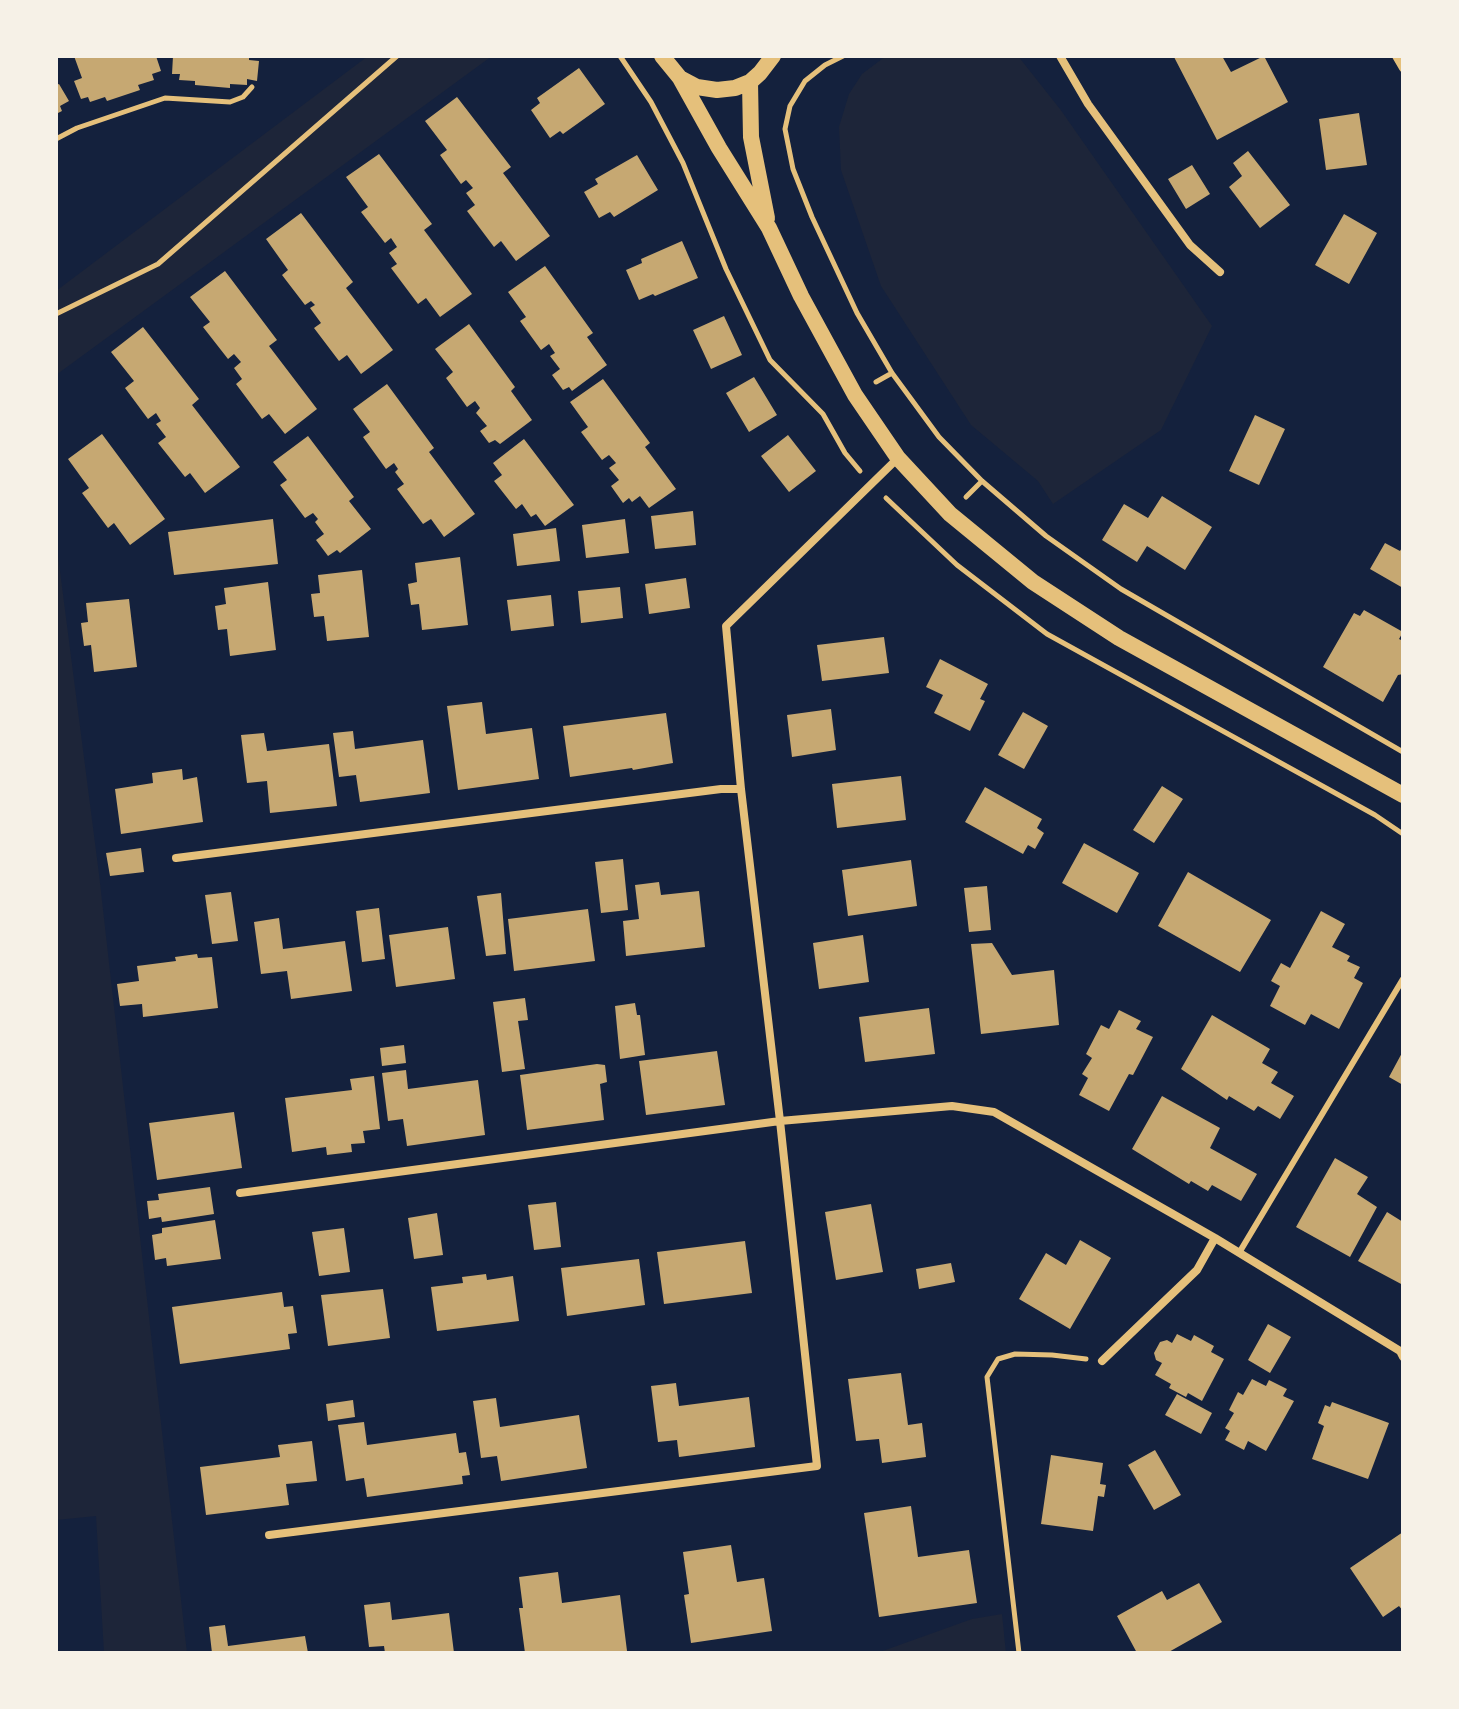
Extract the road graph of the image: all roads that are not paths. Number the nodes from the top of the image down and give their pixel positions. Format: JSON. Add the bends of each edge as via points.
{"nodes":[{"id":1,"x":662,"y":56,"type":"edge"},
{"id":2,"x":773,"y":56,"type":"edge"},
{"id":3,"x":1060,"y":56,"type":"edge"},
{"id":4,"x":1396,"y":56,"type":"edge"},
{"id":5,"x":1403,"y":68,"type":"edge"},
{"id":6,"x":680,"y":78,"type":"junction"},
{"id":7,"x":750,"y":82,"type":"junction"},
{"id":8,"x":769,"y":228,"type":"junction"},
{"id":9,"x":1220,"y":272,"type":"dead end"},
{"id":10,"x":898,"y":458,"type":"junction"},
{"id":11,"x":741,"y":789,"type":"junction"},
{"id":12,"x":1403,"y":795,"type":"edge"},
{"id":13,"x":176,"y":858,"type":"dead end"},
{"id":14,"x":1403,"y":979,"type":"edge"},
{"id":15,"x":780,"y":1121,"type":"junction"},
{"id":16,"x":240,"y":1193,"type":"dead end"},
{"id":17,"x":1215,"y":1238,"type":"junction"},
{"id":18,"x":1239,"y":1253,"type":"junction"},
{"id":19,"x":1403,"y":1357,"type":"edge"},
{"id":20,"x":1102,"y":1361,"type":"road end"},
{"id":21,"x":269,"y":1535,"type":"dead end"}],
"edges":[{"from":1,"to":6,"type":"main road"},
{"from":2,"to":7,"type":"main road"},
{"from":3,"to":9,"type":"street","via":[[1088,104],[1190,245]]},
{"from":4,"to":5,"type":"street"},
{"from":6,"to":7,"type":"main road","via":[[717,90]]},
{"from":6,"to":8,"type":"main road"},
{"from":7,"to":8,"type":"main road","via":[[751,137]]},
{"from":8,"to":10,"type":"main road","via":[[855,395]]},
{"from":10,"to":11,"type":"street","via":[[726,626]]},
{"from":10,"to":12,"type":"main road","via":[[950,514],[1033,582],[1119,638]]},
{"from":11,"to":13,"type":"street"},
{"from":11,"to":15,"type":"street"},
{"from":14,"to":18,"type":"lane"},
{"from":15,"to":16,"type":"street"},
{"from":15,"to":17,"type":"street","via":[[952,1106],[994,1112]]},
{"from":15,"to":21,"type":"street","via":[[817,1466]]},
{"from":17,"to":18,"type":"street"},
{"from":17,"to":20,"type":"street","via":[[1197,1270]]},
{"from":18,"to":19,"type":"street"}]}
